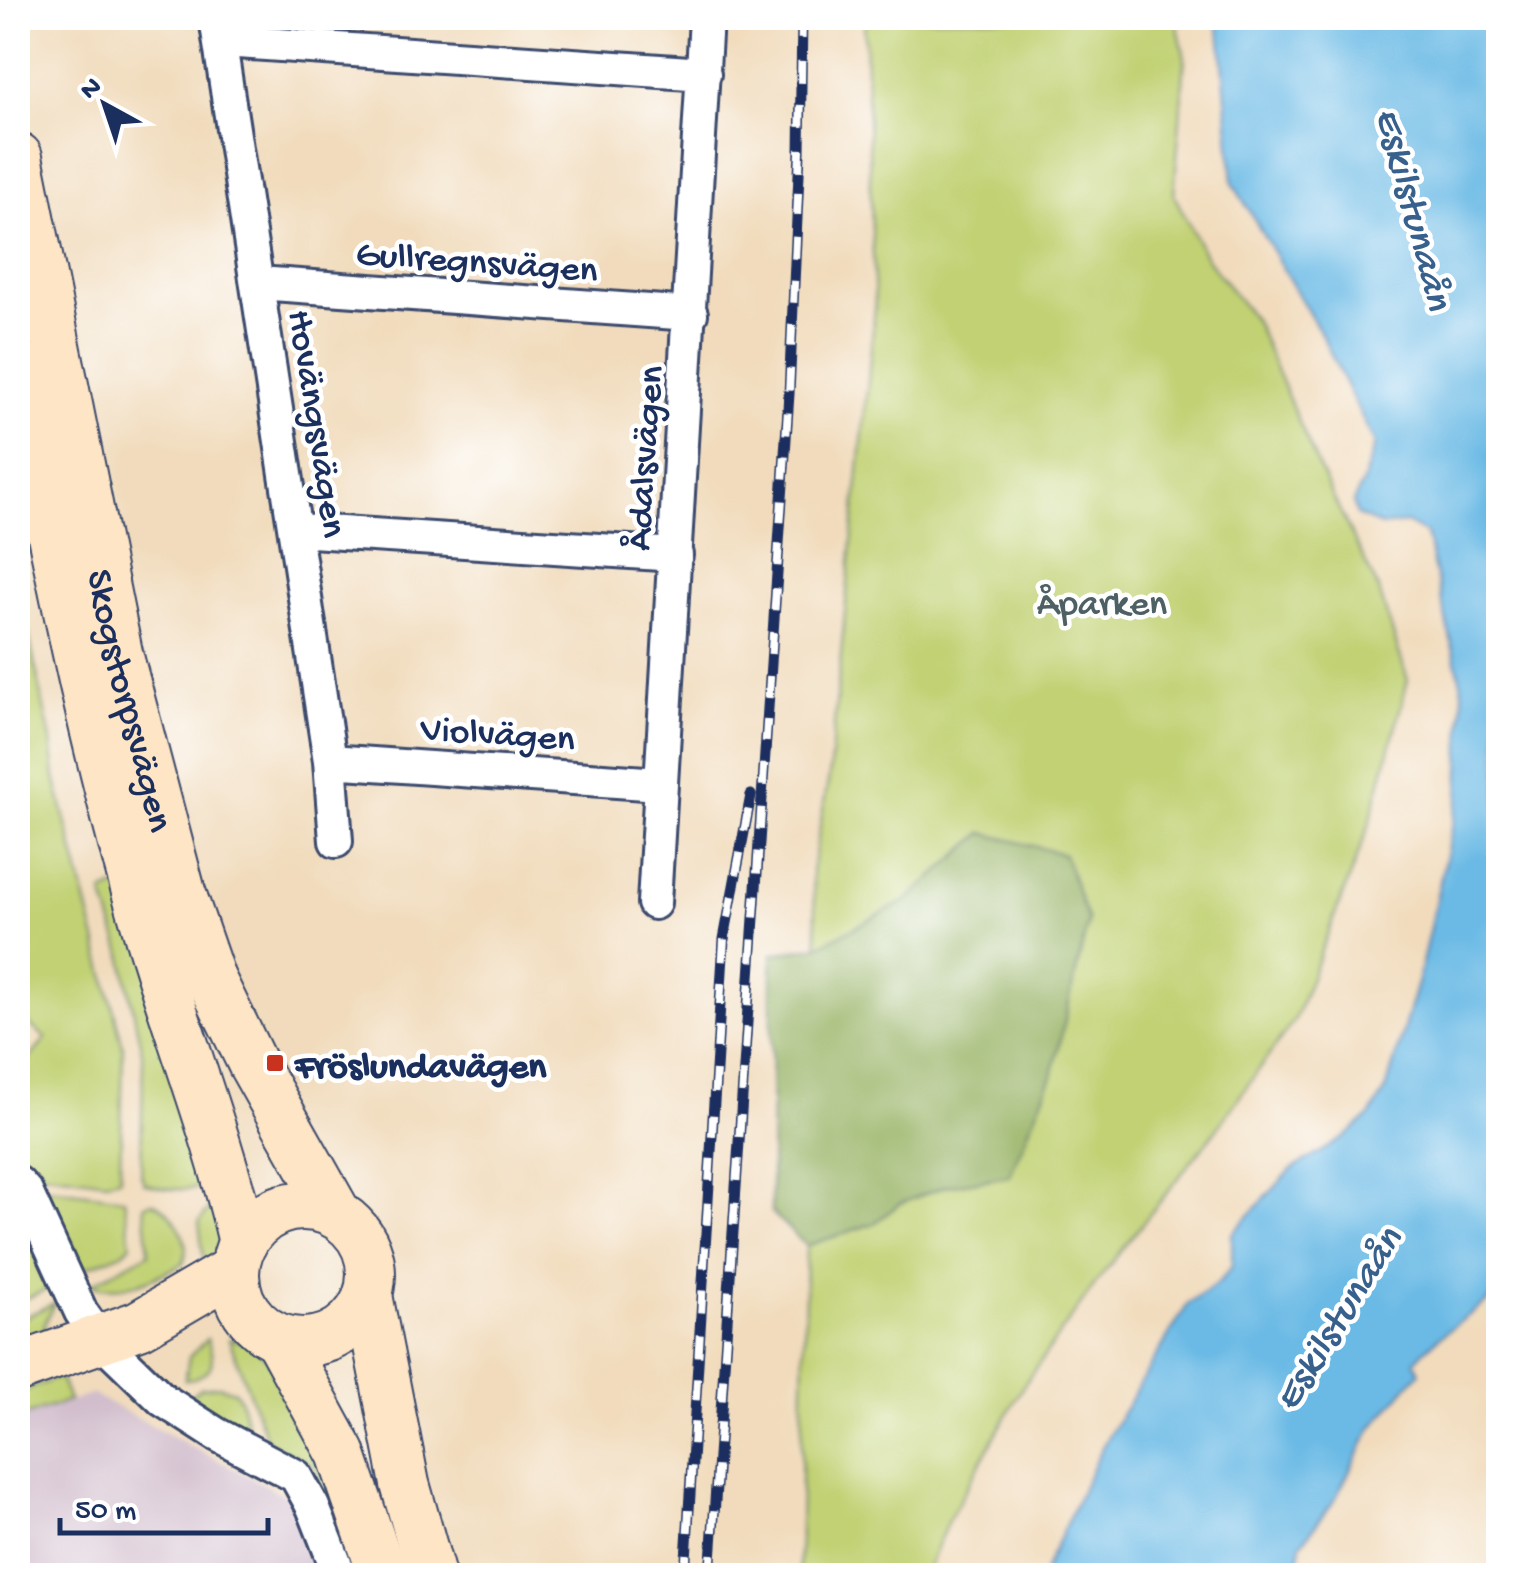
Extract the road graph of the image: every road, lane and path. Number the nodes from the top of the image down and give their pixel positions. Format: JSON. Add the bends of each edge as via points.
{"nodes":[{"id":1,"x":706,"y":18,"type":"edge"},
{"id":2,"x":219,"y":29,"type":"edge"},
{"id":3,"x":704,"y":74,"type":"junction"},
{"id":4,"x":18,"y":157,"type":"edge"},
{"id":5,"x":258,"y":283,"type":"junction"},
{"id":6,"x":691,"y":314,"type":"junction"},
{"id":7,"x":18,"y":367,"type":"edge"},
{"id":8,"x":296,"y":530,"type":"junction"},
{"id":9,"x":676,"y":555,"type":"junction"},
{"id":10,"x":330,"y":761,"type":"junction"},
{"id":11,"x":660,"y":784,"type":"junction"},
{"id":12,"x":336,"y":841,"type":"dead end"},
{"id":13,"x":654,"y":903,"type":"dead end"},
{"id":14,"x":18,"y":1183,"type":"edge"},
{"id":15,"x":337,"y":1214,"type":"junction"},
{"id":16,"x":239,"y":1255,"type":"junction"},
{"id":17,"x":368,"y":1294,"type":"junction"},
{"id":18,"x":266,"y":1330,"type":"junction"},
{"id":19,"x":120,"y":1332,"type":"junction"},
{"id":20,"x":18,"y":1368,"type":"edge"},
{"id":21,"x":340,"y":1576,"type":"edge"},
{"id":22,"x":383,"y":1576,"type":"edge"},
{"id":23,"x":431,"y":1576,"type":"edge"}],
"edges":[{"from":1,"to":3,"type":"street","name":"Ådalsvägen"},
{"from":2,"to":3,"type":"street"},
{"from":2,"to":5,"type":"street","name":"Hovängsvägen"},
{"from":3,"to":6,"type":"street","name":"Ådalsvägen"},
{"from":4,"to":15,"type":"main road","name":"Skogstorpsvägen","via":[[99,569],[181,892],[211,979]]},
{"from":5,"to":6,"type":"street","name":"Gullregnsvägen"},
{"from":5,"to":8,"type":"street","name":"Hovängsvägen"},
{"from":6,"to":9,"type":"street","name":"Ådalsvägen"},
{"from":7,"to":16,"type":"main road","name":"Skogstorpsvägen","via":[[106,773],[148,931],[210,1118]]},
{"from":8,"to":9,"type":"street"},
{"from":8,"to":10,"type":"street","name":"Hovängsvägen"},
{"from":9,"to":11,"type":"street","name":"Ådalsvägen"},
{"from":10,"to":11,"type":"street","name":"Violvägen"},
{"from":10,"to":12,"type":"street","name":"Hovängsvägen"},
{"from":11,"to":13,"type":"street","name":"Ådalsvägen"},
{"from":14,"to":19,"type":"street","via":[[81,1312]]},
{"from":15,"to":16,"type":"main road","via":[[308,1206],[279,1210],[256,1225]]},
{"from":15,"to":17,"type":"main road","via":[[357,1232],[369,1257]]},
{"from":16,"to":18,"type":"main road","via":[[240,1302]]},
{"from":16,"to":19,"type":"main road"},
{"from":17,"to":18,"type":"main road","via":[[336,1334],[308,1343]]},
{"from":17,"to":23,"type":"main road","via":[[404,1484]]},
{"from":18,"to":19,"type":"main road","via":[[215,1318]]},
{"from":18,"to":22,"type":"main road","via":[[342,1453]]},
{"from":19,"to":20,"type":"main road"},
{"from":19,"to":21,"type":"street","via":[[163,1400],[296,1476]]}]}
